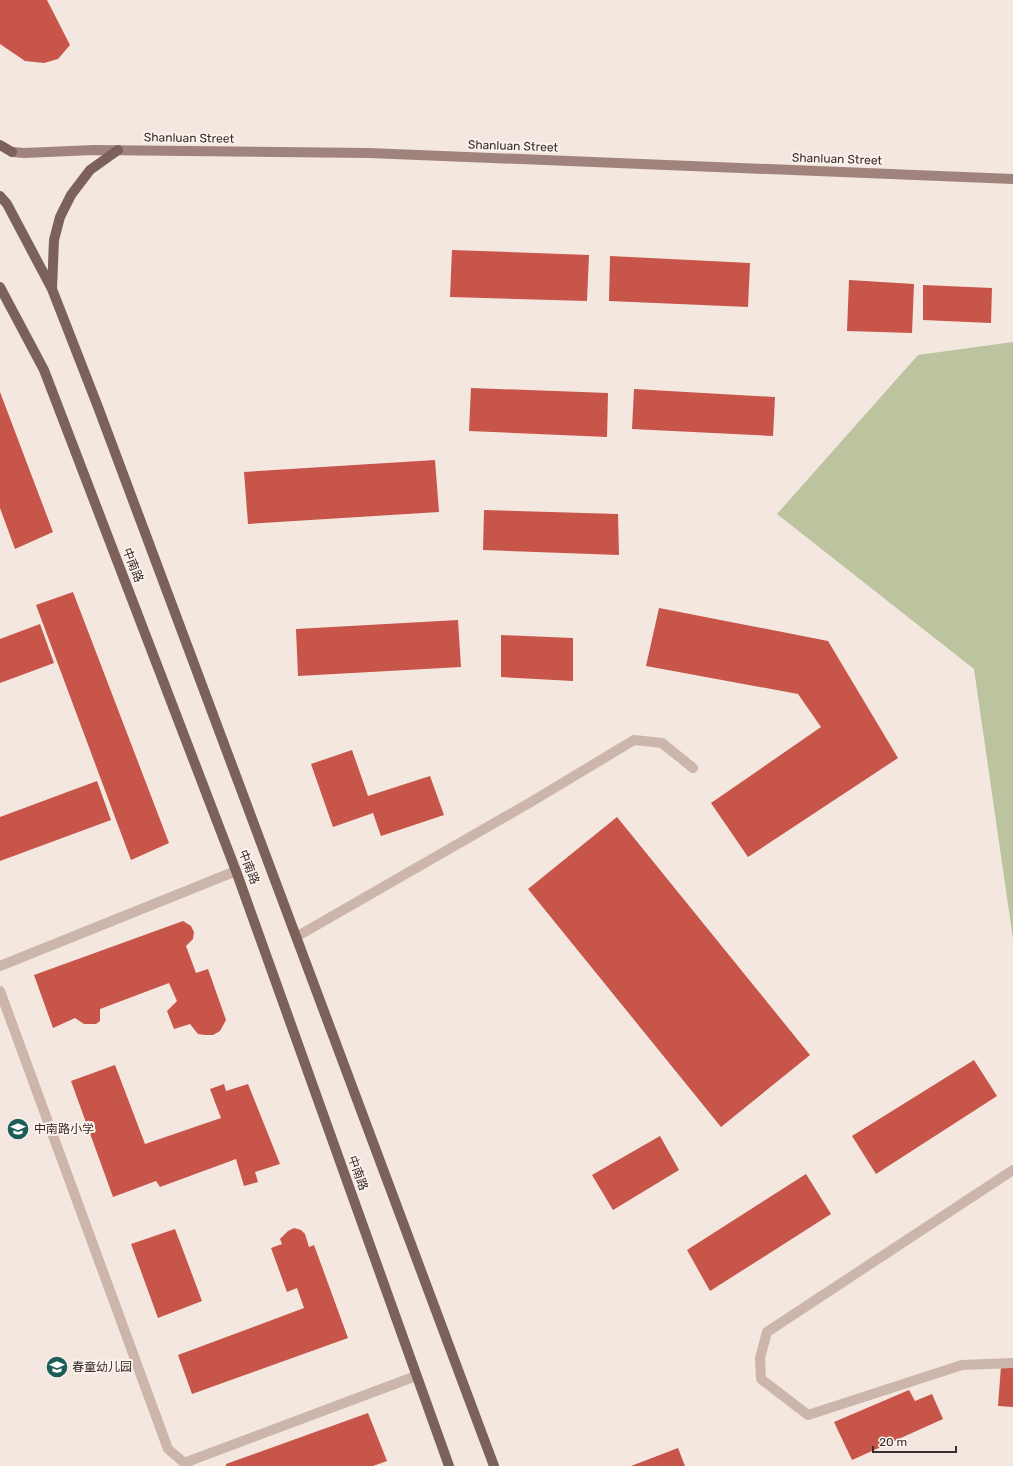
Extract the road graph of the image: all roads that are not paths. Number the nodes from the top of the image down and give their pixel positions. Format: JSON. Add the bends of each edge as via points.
{"nodes":[{"id":1,"x":0,"y":145,"type":"edge"},
{"id":2,"x":0,"y":149,"type":"edge"},
{"id":3,"x":118,"y":150,"type":"junction"},
{"id":4,"x":12,"y":152,"type":"junction"},
{"id":5,"x":1013,"y":179,"type":"edge"},
{"id":6,"x":0,"y":196,"type":"edge"},
{"id":7,"x":0,"y":287,"type":"edge"},
{"id":8,"x":52,"y":290,"type":"junction"},
{"id":9,"x":693,"y":768,"type":"dead end"},
{"id":10,"x":236,"y":871,"type":"junction"},
{"id":11,"x":296,"y":938,"type":"junction"},
{"id":12,"x":0,"y":966,"type":"edge"},
{"id":13,"x":0,"y":991,"type":"edge"},
{"id":14,"x":1013,"y":1170,"type":"edge"},
{"id":15,"x":1013,"y":1363,"type":"edge"},
{"id":16,"x":416,"y":1376,"type":"junction"},
{"id":17,"x":186,"y":1464,"type":"edge"},
{"id":18,"x":449,"y":1466,"type":"edge"},
{"id":19,"x":494,"y":1466,"type":"edge"}],
"edges":[{"from":1,"to":4,"type":"main road"},
{"from":2,"to":4,"type":"main road"},
{"from":3,"to":4,"type":"main road","name":"Shanluan Street"},
{"from":3,"to":5,"type":"main road","name":"Shanluan Street","via":[[369,153]]},
{"from":3,"to":8,"type":"main road","via":[[90,170],[71,195],[60,218],[54,240]]},
{"from":6,"to":8,"type":"main road","via":[[7,204]]},
{"from":7,"to":10,"type":"main road","name":"中南路","via":[[44,370]]},
{"from":8,"to":11,"type":"main road"},
{"from":9,"to":11,"type":"street","via":[[662,743],[634,740]]},
{"from":10,"to":12,"type":"street"},
{"from":10,"to":16,"type":"main road","name":"中南路"},
{"from":11,"to":19,"type":"main road"},
{"from":13,"to":17,"type":"street","via":[[168,1449]]},
{"from":14,"to":15,"type":"street","via":[[767,1332],[760,1358],[761,1379],[808,1415],[962,1365]]},
{"from":16,"to":17,"type":"street"},
{"from":16,"to":18,"type":"main road","name":"中南路"}]}
